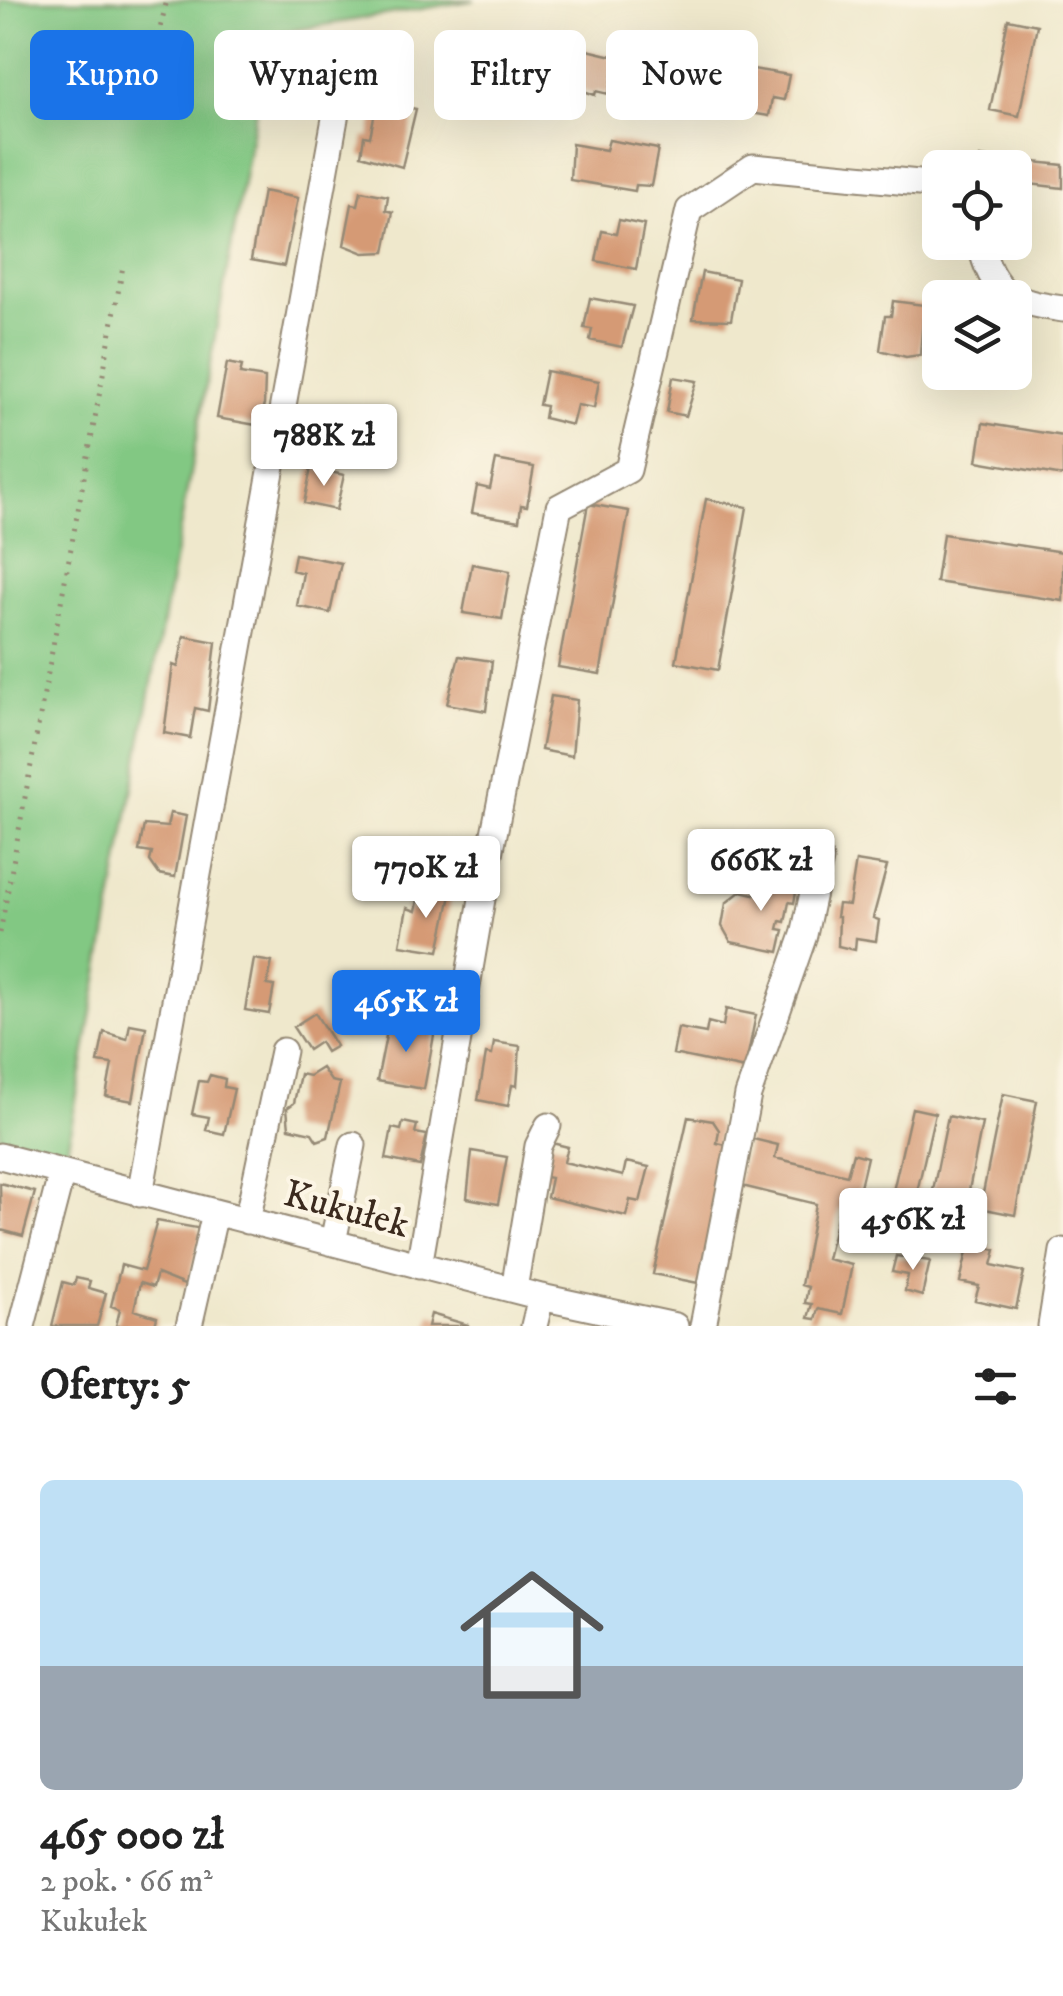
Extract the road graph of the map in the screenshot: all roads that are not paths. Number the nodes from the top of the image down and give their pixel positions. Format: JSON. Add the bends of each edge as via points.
{"nodes":[{"id":1,"x":335,"y":120,"type":"edge"},
{"id":2,"x":922,"y":183,"type":"edge"},
{"id":3,"x":984,"y":260,"type":"edge"},
{"id":4,"x":1063,"y":309,"type":"edge"},
{"id":5,"x":820,"y":860,"type":"dead end"},
{"id":6,"x":283,"y":1052,"type":"dead end"},
{"id":7,"x":548,"y":1126,"type":"dead end"},
{"id":8,"x":353,"y":1146,"type":"dead end"},
{"id":9,"x":0,"y":1156,"type":"edge"},
{"id":10,"x":62,"y":1172,"type":"junction"},
{"id":11,"x":140,"y":1194,"type":"junction"},
{"id":12,"x":216,"y":1213,"type":"junction"},
{"id":13,"x":247,"y":1220,"type":"junction"},
{"id":14,"x":333,"y":1242,"type":"junction"},
{"id":15,"x":1063,"y":1251,"type":"edge"},
{"id":16,"x":419,"y":1266,"type":"junction"},
{"id":17,"x":1061,"y":1279,"type":"edge"},
{"id":18,"x":514,"y":1289,"type":"junction"},
{"id":19,"x":542,"y":1296,"type":"junction"},
{"id":20,"x":22,"y":1326,"type":"edge"},
{"id":21,"x":189,"y":1326,"type":"edge"},
{"id":22,"x":534,"y":1326,"type":"edge"},
{"id":23,"x":675,"y":1326,"type":"edge"},
{"id":24,"x":703,"y":1326,"type":"edge"},
{"id":25,"x":1051,"y":1326,"type":"edge"}],
"edges":[{"from":1,"to":11,"type":"street"},
{"from":2,"to":16,"type":"street","via":[[753,167],[690,210],[628,470],[559,508],[488,864]]},
{"from":3,"to":4,"type":"street","via":[[998,288],[1030,304]]},
{"from":5,"to":24,"type":"street","via":[[804,935],[748,1095]]},
{"from":6,"to":13,"type":"street"},
{"from":7,"to":18,"type":"street","via":[[538,1146]]},
{"from":8,"to":14,"type":"street"},
{"from":9,"to":10,"type":"street","name":"Kukułek"},
{"from":10,"to":11,"type":"street","name":"Kukułek"},
{"from":10,"to":20,"type":"street"},
{"from":11,"to":12,"type":"street","name":"Kukułek"},
{"from":12,"to":13,"type":"street","name":"Kukułek"},
{"from":12,"to":21,"type":"street"},
{"from":13,"to":14,"type":"street","name":"Kukułek"},
{"from":14,"to":16,"type":"street","name":"Kukułek"},
{"from":15,"to":17,"type":"street"},
{"from":16,"to":18,"type":"street","name":"Kukułek"},
{"from":17,"to":25,"type":"street"},
{"from":18,"to":19,"type":"street","name":"Kukułek"},
{"from":19,"to":22,"type":"street"},
{"from":19,"to":23,"type":"street","name":"Kukułek"}]}
